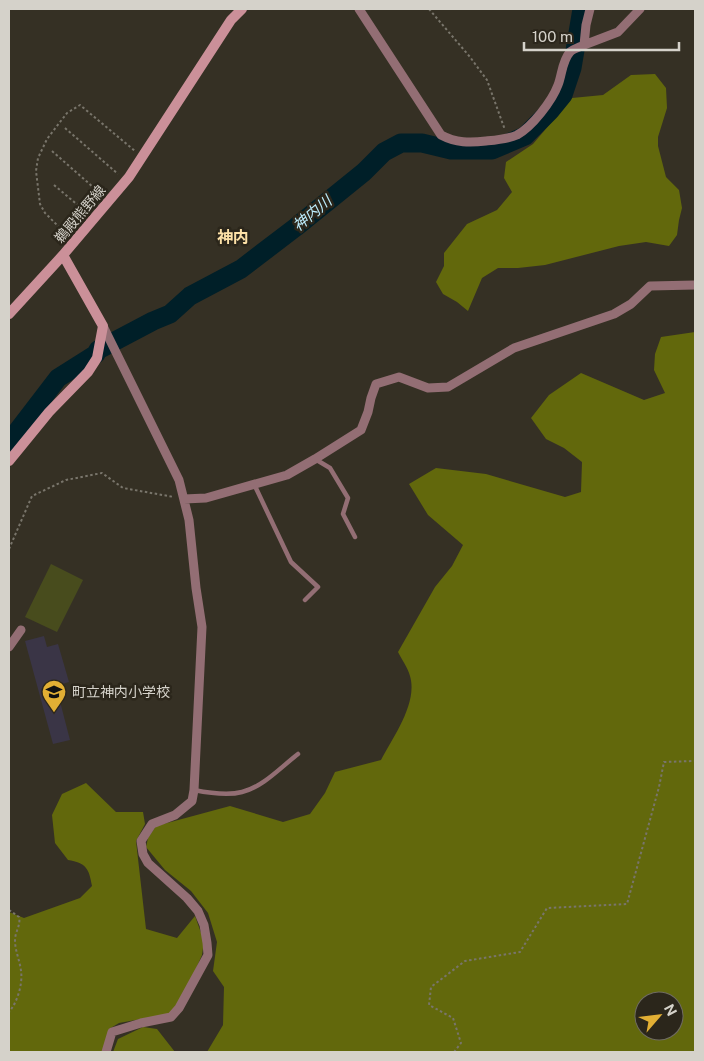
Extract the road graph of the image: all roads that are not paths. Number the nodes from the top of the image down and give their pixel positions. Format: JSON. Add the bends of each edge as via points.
{"nodes":[{"id":1,"x":242,"y":9,"type":"edge"},
{"id":2,"x":359,"y":9,"type":"edge"},
{"id":3,"x":590,"y":9,"type":"edge"},
{"id":4,"x":640,"y":9,"type":"edge"},
{"id":5,"x":584,"y":45,"type":"junction"},
{"id":6,"x":63,"y":255,"type":"junction"},
{"id":7,"x":695,"y":285,"type":"edge"},
{"id":8,"x":9,"y":314,"type":"edge"},
{"id":9,"x":103,"y":326,"type":"junction"},
{"id":10,"x":315,"y":459,"type":"junction"},
{"id":11,"x":9,"y":461,"type":"edge"},
{"id":12,"x":253,"y":484,"type":"junction"},
{"id":13,"x":184,"y":499,"type":"junction"},
{"id":14,"x":355,"y":538,"type":"dead end"},
{"id":15,"x":305,"y":600,"type":"dead end"},
{"id":16,"x":21,"y":630,"type":"dead end"},
{"id":17,"x":9,"y":647,"type":"edge"},
{"id":18,"x":298,"y":754,"type":"dead end"},
{"id":19,"x":194,"y":790,"type":"junction"},
{"id":20,"x":106,"y":1052,"type":"edge"}],
"edges":[{"from":1,"to":6,"type":"main road","name":"鵜殿熊野線","via":[[231,20],[126,181]]},
{"from":2,"to":5,"type":"street","via":[[441,135],[450,140],[498,140],[517,135],[548,105],[570,52]]},
{"from":3,"to":5,"type":"street"},
{"from":4,"to":5,"type":"street","via":[[618,32]]},
{"from":6,"to":8,"type":"main road"},
{"from":6,"to":9,"type":"main road","name":"鵜殿熊野線"},
{"from":7,"to":10,"type":"street","via":[[650,286],[631,304],[614,314],[514,348],[448,387],[428,388],[398,377],[376,384],[360,430]]},
{"from":9,"to":11,"type":"main road","via":[[97,358],[88,372],[49,412]]},
{"from":9,"to":13,"type":"street","via":[[179,480]]},
{"from":10,"to":12,"type":"street","via":[[287,475]]},
{"from":10,"to":14,"type":"lane","via":[[330,468],[348,498],[343,514]]},
{"from":12,"to":13,"type":"street","via":[[206,498]]},
{"from":12,"to":15,"type":"lane","via":[[291,562],[318,587]]},
{"from":13,"to":19,"type":"street","via":[[202,627]]},
{"from":16,"to":17,"type":"street"},
{"from":18,"to":19,"type":"lane","via":[[263,781],[242,792],[224,794]]},
{"from":19,"to":20,"type":"street","via":[[192,801],[175,816],[152,824],[142,841],[143,854],[148,863],[198,912],[208,943],[208,955],[171,1017],[112,1032]]}]}
